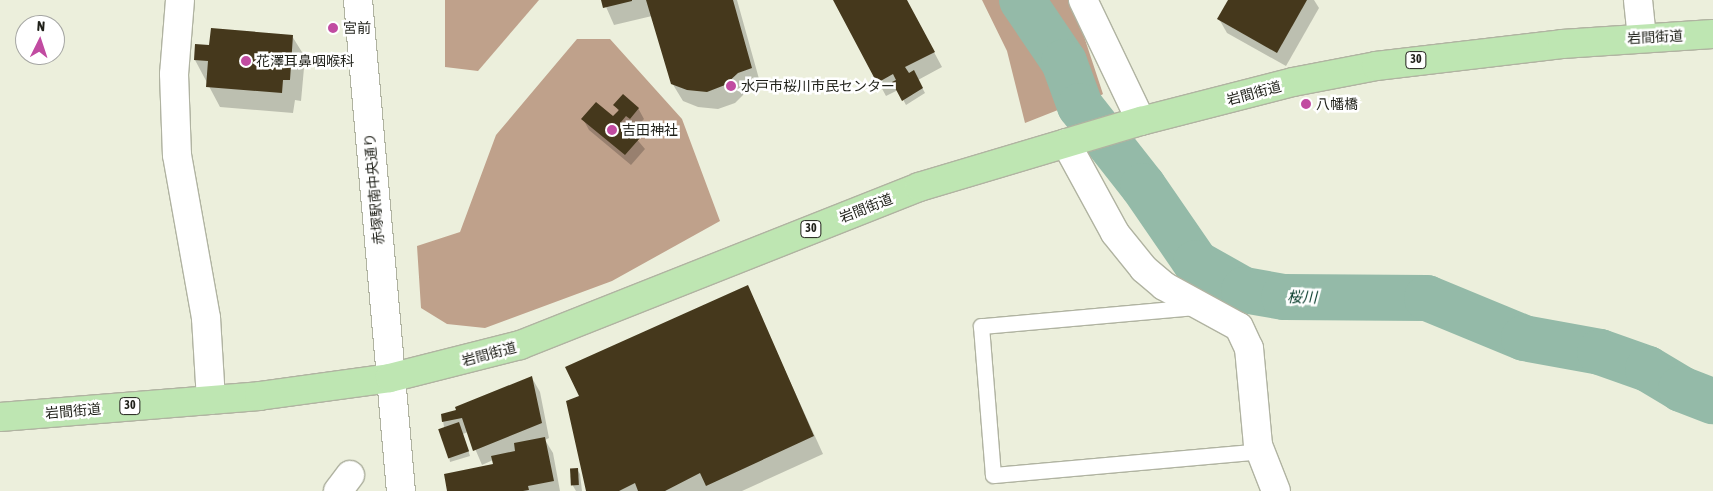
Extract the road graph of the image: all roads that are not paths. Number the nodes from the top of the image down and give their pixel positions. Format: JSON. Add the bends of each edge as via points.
{"nodes":[{"id":1,"x":180,"y":0,"type":"edge"},
{"id":2,"x":358,"y":0,"type":"edge"},
{"id":3,"x":1638,"y":0,"type":"edge"},
{"id":4,"x":1086,"y":2,"type":"edge"},
{"id":5,"x":1713,"y":34,"type":"edge"},
{"id":6,"x":1642,"y":37,"type":"junction"},
{"id":7,"x":1133,"y":123,"type":"junction"},
{"id":8,"x":1071,"y":141,"type":"junction"},
{"id":9,"x":1202,"y":306,"type":"junction"},
{"id":10,"x":390,"y":378,"type":"junction"},
{"id":11,"x":211,"y":400,"type":"junction"},
{"id":12,"x":0,"y":417,"type":"edge"},
{"id":13,"x":1261,"y":451,"type":"junction"},
{"id":14,"x":400,"y":491,"type":"edge"},
{"id":15,"x":1276,"y":491,"type":"edge"}],
"edges":[{"from":1,"to":11,"type":"street","via":[[174,74],[176,156],[206,318]]},
{"from":2,"to":10,"type":"street","name":"赤塚駅南中央通り"},
{"from":3,"to":6,"type":"street"},
{"from":4,"to":7,"type":"street"},
{"from":5,"to":6,"type":"main road","name":"岩間街道","number":"30"},
{"from":6,"to":7,"type":"main road","name":"岩間街道","number":"30","via":[[1468,53],[1376,66],[1293,82]]},
{"from":7,"to":8,"type":"main road","name":"岩間街道","number":"30"},
{"from":8,"to":9,"type":"street","via":[[1115,233],[1144,269],[1164,286]]},
{"from":8,"to":10,"type":"main road","name":"岩間街道","number":"30","via":[[919,187],[520,345]]},
{"from":9,"to":13,"type":"street","via":[[1239,327],[1249,348]]},
{"from":9,"to":13,"type":"lane","via":[[981,326],[993,475]]},
{"from":10,"to":11,"type":"main road","name":"岩間街道","number":"30"},
{"from":10,"to":14,"type":"street","name":"赤塚駅南中央通り"},
{"from":11,"to":12,"type":"main road","name":"岩間街道","number":"30"},
{"from":13,"to":15,"type":"street"}]}
